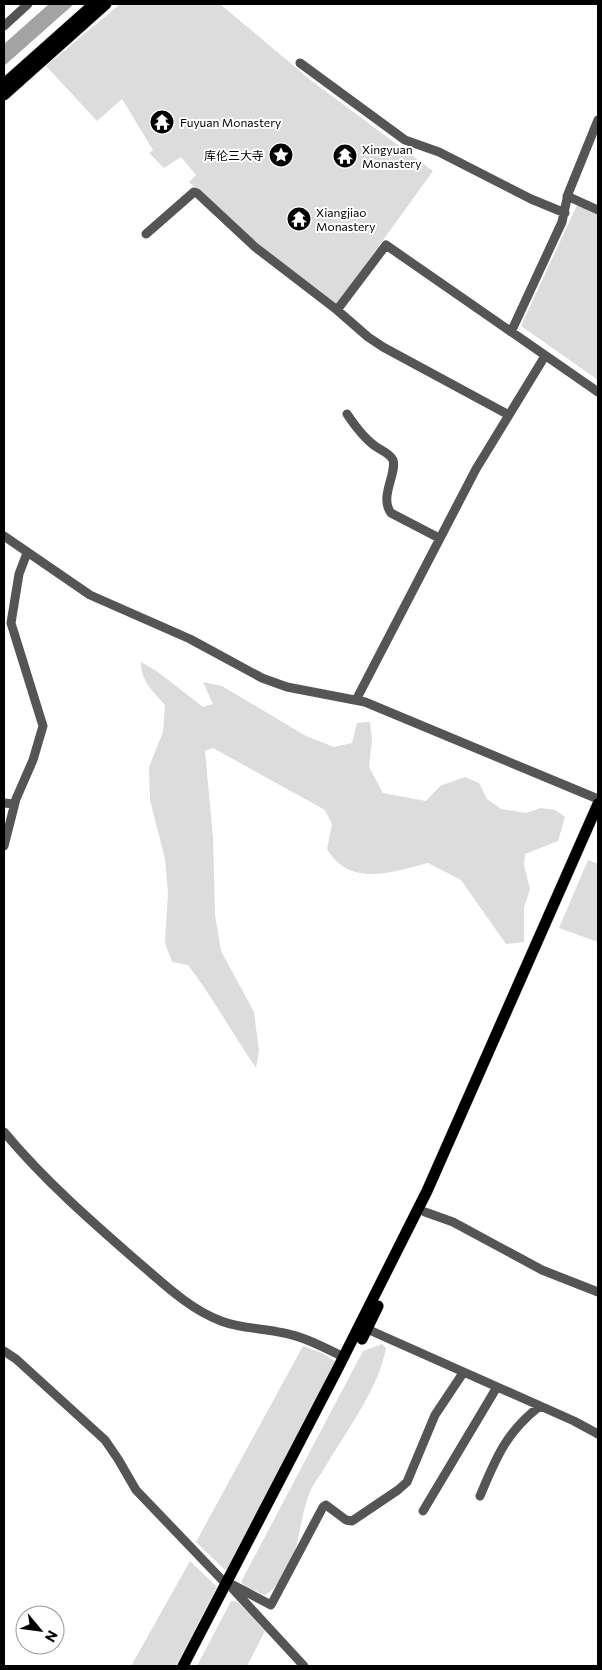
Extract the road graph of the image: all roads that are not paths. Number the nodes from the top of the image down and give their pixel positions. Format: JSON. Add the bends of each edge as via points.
{"nodes":[{"id":1,"x":28,"y":4,"type":"edge"},
{"id":2,"x":94,"y":4,"type":"edge"},
{"id":3,"x":106,"y":4,"type":"edge"},
{"id":4,"x":4,"y":26,"type":"edge"},
{"id":5,"x":300,"y":62,"type":"dead end"},
{"id":6,"x":4,"y":84,"type":"edge"},
{"id":7,"x":4,"y":95,"type":"edge"},
{"id":8,"x":598,"y":120,"type":"edge"},
{"id":9,"x":567,"y":196,"type":"junction"},
{"id":10,"x":598,"y":210,"type":"edge"},
{"id":11,"x":565,"y":213,"type":"junction"},
{"id":12,"x":146,"y":234,"type":"dead end"},
{"id":13,"x":337,"y":310,"type":"junction"},
{"id":14,"x":511,"y":332,"type":"junction"},
{"id":15,"x":545,"y":356,"type":"junction"},
{"id":16,"x":598,"y":392,"type":"edge"},
{"id":17,"x":347,"y":414,"type":"dead end"},
{"id":18,"x":509,"y":415,"type":"junction"},
{"id":19,"x":4,"y":536,"type":"edge"},
{"id":20,"x":439,"y":538,"type":"junction"},
{"id":21,"x":27,"y":553,"type":"junction"},
{"id":22,"x":356,"y":700,"type":"junction"},
{"id":23,"x":598,"y":799,"type":"edge"},
{"id":24,"x":4,"y":803,"type":"edge"},
{"id":25,"x":14,"y":804,"type":"junction"},
{"id":26,"x":598,"y":804,"type":"edge"},
{"id":27,"x":598,"y":822,"type":"edge"},
{"id":28,"x":4,"y":846,"type":"edge"},
{"id":29,"x":4,"y":1132,"type":"edge"},
{"id":30,"x":424,"y":1212,"type":"junction"},
{"id":31,"x":598,"y":1292,"type":"edge"},
{"id":32,"x":367,"y":1329,"type":"junction"},
{"id":33,"x":4,"y":1352,"type":"edge"},
{"id":34,"x":344,"y":1356,"type":"junction"},
{"id":35,"x":463,"y":1373,"type":"junction"},
{"id":36,"x":497,"y":1387,"type":"junction"},
{"id":37,"x":540,"y":1406,"type":"junction"},
{"id":38,"x":598,"y":1434,"type":"edge"},
{"id":39,"x":480,"y":1496,"type":"dead end"},
{"id":40,"x":424,"y":1511,"type":"dead end"},
{"id":41,"x":230,"y":1586,"type":"junction"},
{"id":42,"x":183,"y":1666,"type":"edge"},
{"id":43,"x":190,"y":1666,"type":"edge"},
{"id":44,"x":304,"y":1666,"type":"edge"}],
"edges":[{"from":1,"to":4,"type":"street"},
{"from":2,"to":6,"type":"main road"},
{"from":3,"to":7,"type":"main road"},
{"from":5,"to":11,"type":"street","via":[[405,140],[439,152]]},
{"from":8,"to":9,"type":"street"},
{"from":9,"to":10,"type":"street"},
{"from":9,"to":11,"type":"street"},
{"from":11,"to":14,"type":"street"},
{"from":12,"to":13,"type":"street","via":[[194,192],[197,193],[255,247]]},
{"from":13,"to":14,"type":"street","via":[[386,245]]},
{"from":13,"to":18,"type":"street","via":[[368,337]]},
{"from":14,"to":15,"type":"street"},
{"from":15,"to":16,"type":"street"},
{"from":15,"to":18,"type":"street"},
{"from":17,"to":20,"type":"street","via":[[372,444],[391,456],[394,463],[388,482],[387,508]]},
{"from":18,"to":20,"type":"street"},
{"from":19,"to":21,"type":"street"},
{"from":20,"to":22,"type":"street"},
{"from":21,"to":22,"type":"street","via":[[90,596],[190,639],[262,678],[287,687]]},
{"from":21,"to":25,"type":"street","via":[[11,623],[43,726]]},
{"from":22,"to":23,"type":"street","via":[[424,725]]},
{"from":24,"to":25,"type":"street"},
{"from":25,"to":28,"type":"street"},
{"from":26,"to":34,"type":"main road","via":[[460,1121]]},
{"from":27,"to":30,"type":"main road","via":[[486,1080]]},
{"from":29,"to":34,"type":"street","via":[[108,1237],[186,1301],[220,1320],[246,1328],[298,1336]]},
{"from":30,"to":31,"type":"street","via":[[453,1222],[542,1270]]},
{"from":30,"to":32,"type":"main road"},
{"from":32,"to":35,"type":"street"},
{"from":32,"to":41,"type":"main road"},
{"from":33,"to":41,"type":"street","via":[[16,1359],[105,1440],[136,1490]]},
{"from":34,"to":41,"type":"main road"},
{"from":35,"to":36,"type":"street"},
{"from":35,"to":41,"type":"street","via":[[435,1415],[406,1482],[398,1490],[352,1521],[326,1505],[322,1507],[271,1605]]},
{"from":36,"to":37,"type":"street"},
{"from":36,"to":40,"type":"street"},
{"from":37,"to":38,"type":"street"},
{"from":37,"to":39,"type":"street","via":[[522,1420],[507,1440]]},
{"from":41,"to":42,"type":"main road"},
{"from":41,"to":43,"type":"main road"},
{"from":41,"to":44,"type":"street"}]}
